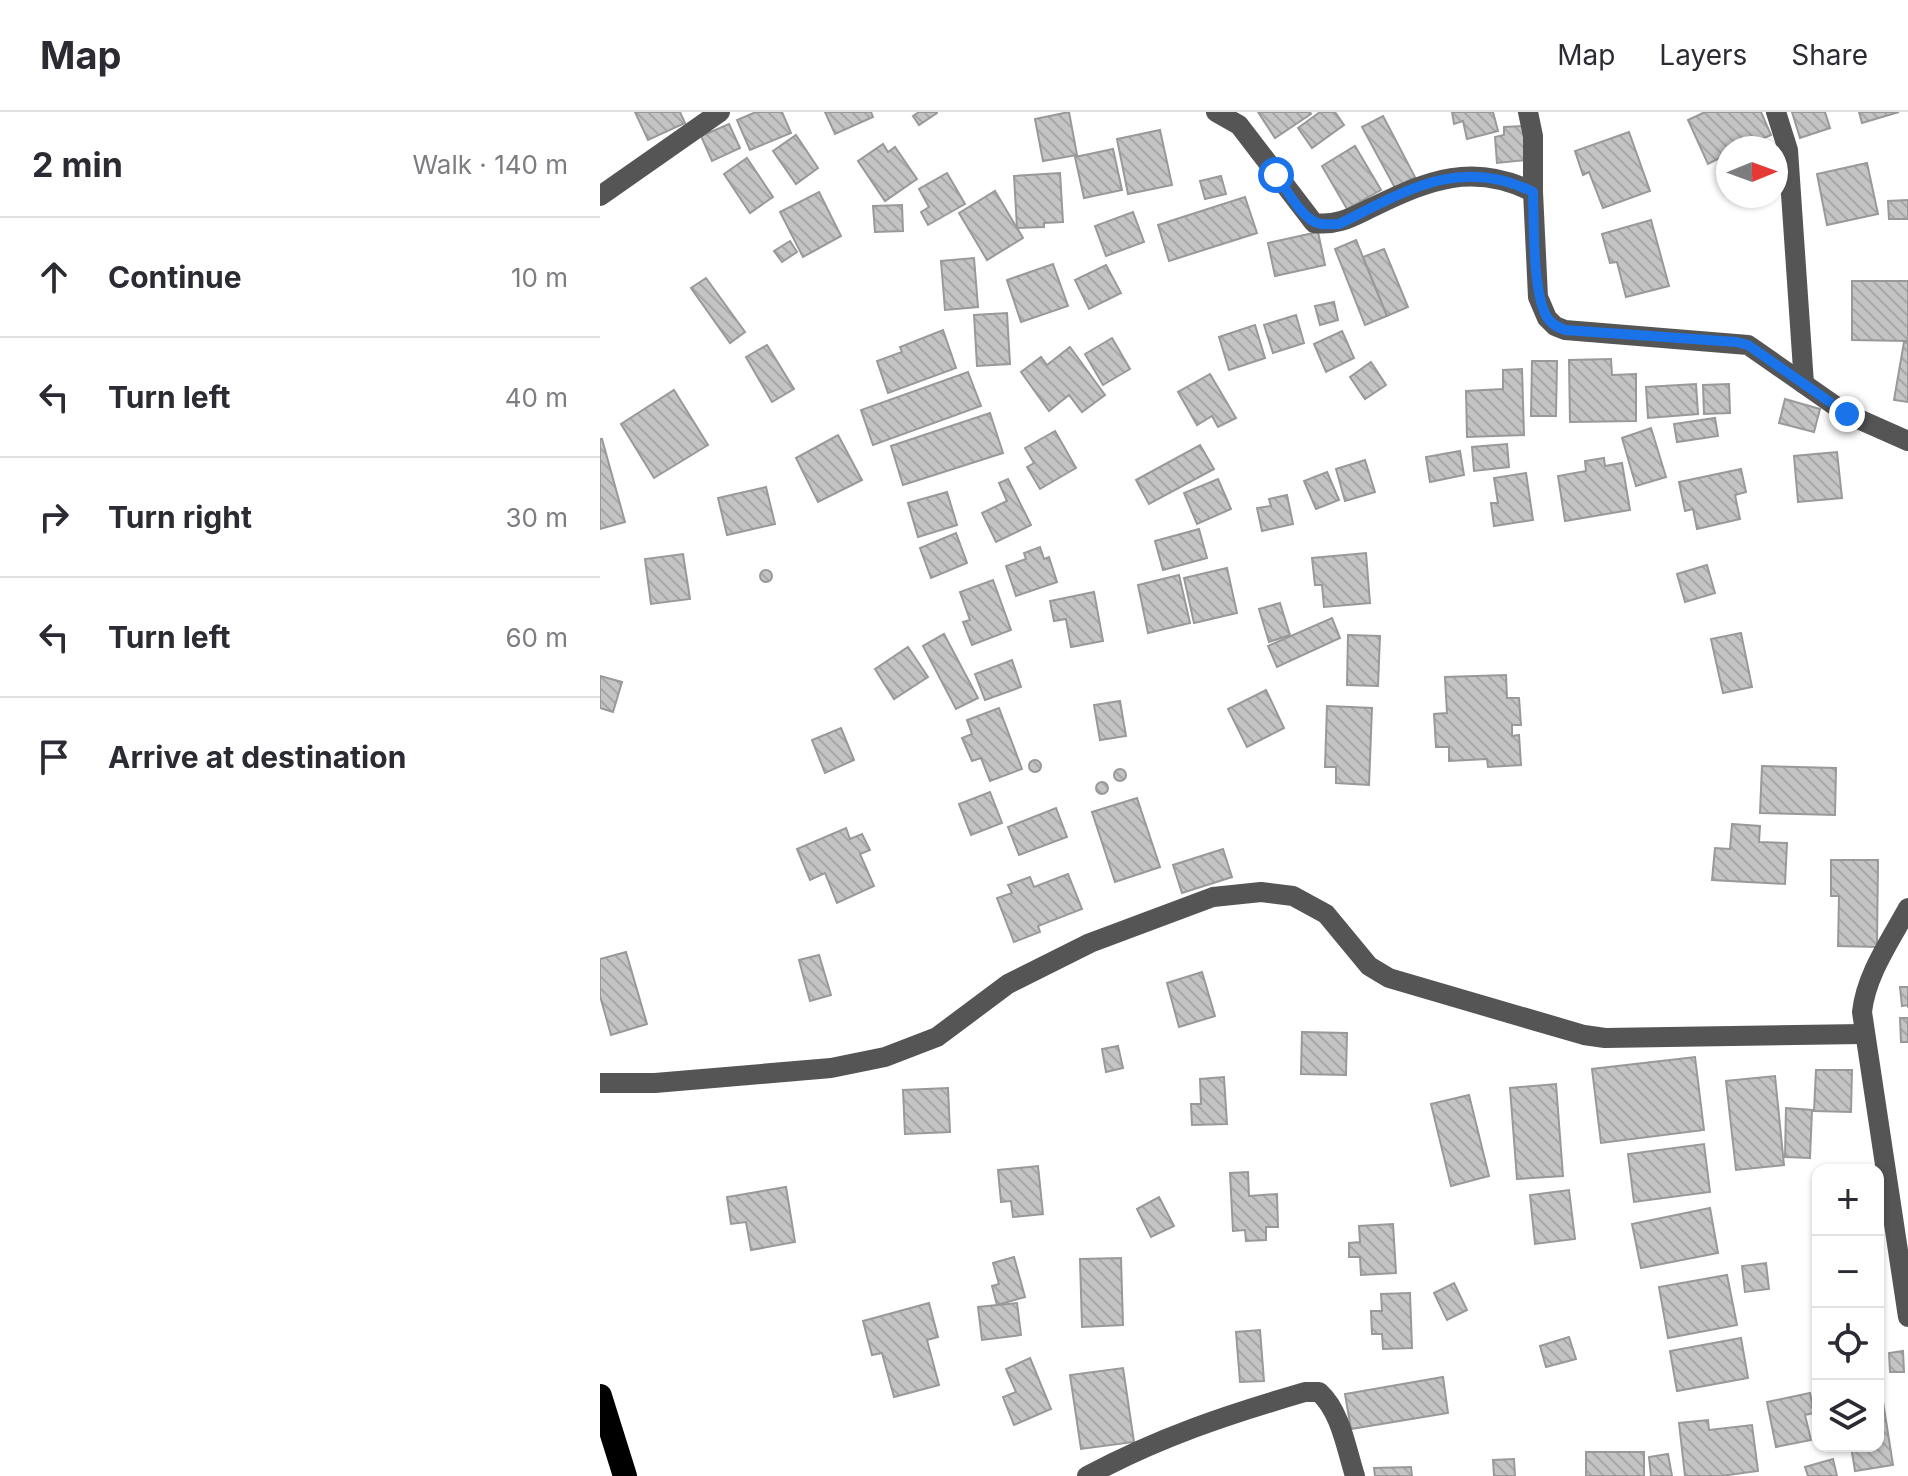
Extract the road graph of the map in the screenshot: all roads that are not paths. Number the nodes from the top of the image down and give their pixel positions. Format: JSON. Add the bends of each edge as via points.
{"nodes":[{"id":1,"x":720,"y":112,"type":"edge"},
{"id":2,"x":1216,"y":112,"type":"edge"},
{"id":3,"x":1528,"y":112,"type":"edge"},
{"id":4,"x":1776,"y":112,"type":"edge"},
{"id":5,"x":1533,"y":192,"type":"junction"},
{"id":6,"x":600,"y":196,"type":"edge"},
{"id":7,"x":1804,"y":384,"type":"junction"},
{"id":8,"x":1908,"y":441,"type":"edge"},
{"id":9,"x":1908,"y":908,"type":"edge"},
{"id":10,"x":1863,"y":1034,"type":"junction"},
{"id":11,"x":600,"y":1083,"type":"edge"},
{"id":12,"x":1907,"y":1294,"type":"edge"},
{"id":13,"x":1908,"y":1317,"type":"edge"},
{"id":14,"x":600,"y":1396,"type":"edge"},
{"id":15,"x":625,"y":1476,"type":"edge"},
{"id":16,"x":1087,"y":1476,"type":"edge"},
{"id":17,"x":1355,"y":1476,"type":"edge"}],
"edges":[{"from":1,"to":6,"type":"street"},
{"from":2,"to":5,"type":"street","via":[[1239,125],[1314,223],[1339,224],[1420,184],[1465,176],[1504,180]]},
{"from":3,"to":5,"type":"street"},
{"from":4,"to":7,"type":"street","via":[[1788,150]]},
{"from":5,"to":7,"type":"street","via":[[1538,297],[1555,326],[1736,342]]},
{"from":7,"to":8,"type":"street","via":[[1847,414]]},
{"from":9,"to":10,"type":"street","via":[[1864,994]]},
{"from":10,"to":11,"type":"street","via":[[1584,1035],[1389,978],[1369,966],[1326,914],[1293,896],[1261,892],[1213,897],[1090,943],[1008,984],[937,1037],[885,1057],[831,1068]]},
{"from":10,"to":12,"type":"street"},
{"from":12,"to":13,"type":"street"},
{"from":14,"to":15,"type":"highway"},
{"from":16,"to":17,"type":"street","via":[[1183,1430],[1319,1392],[1336,1416]]}]}
